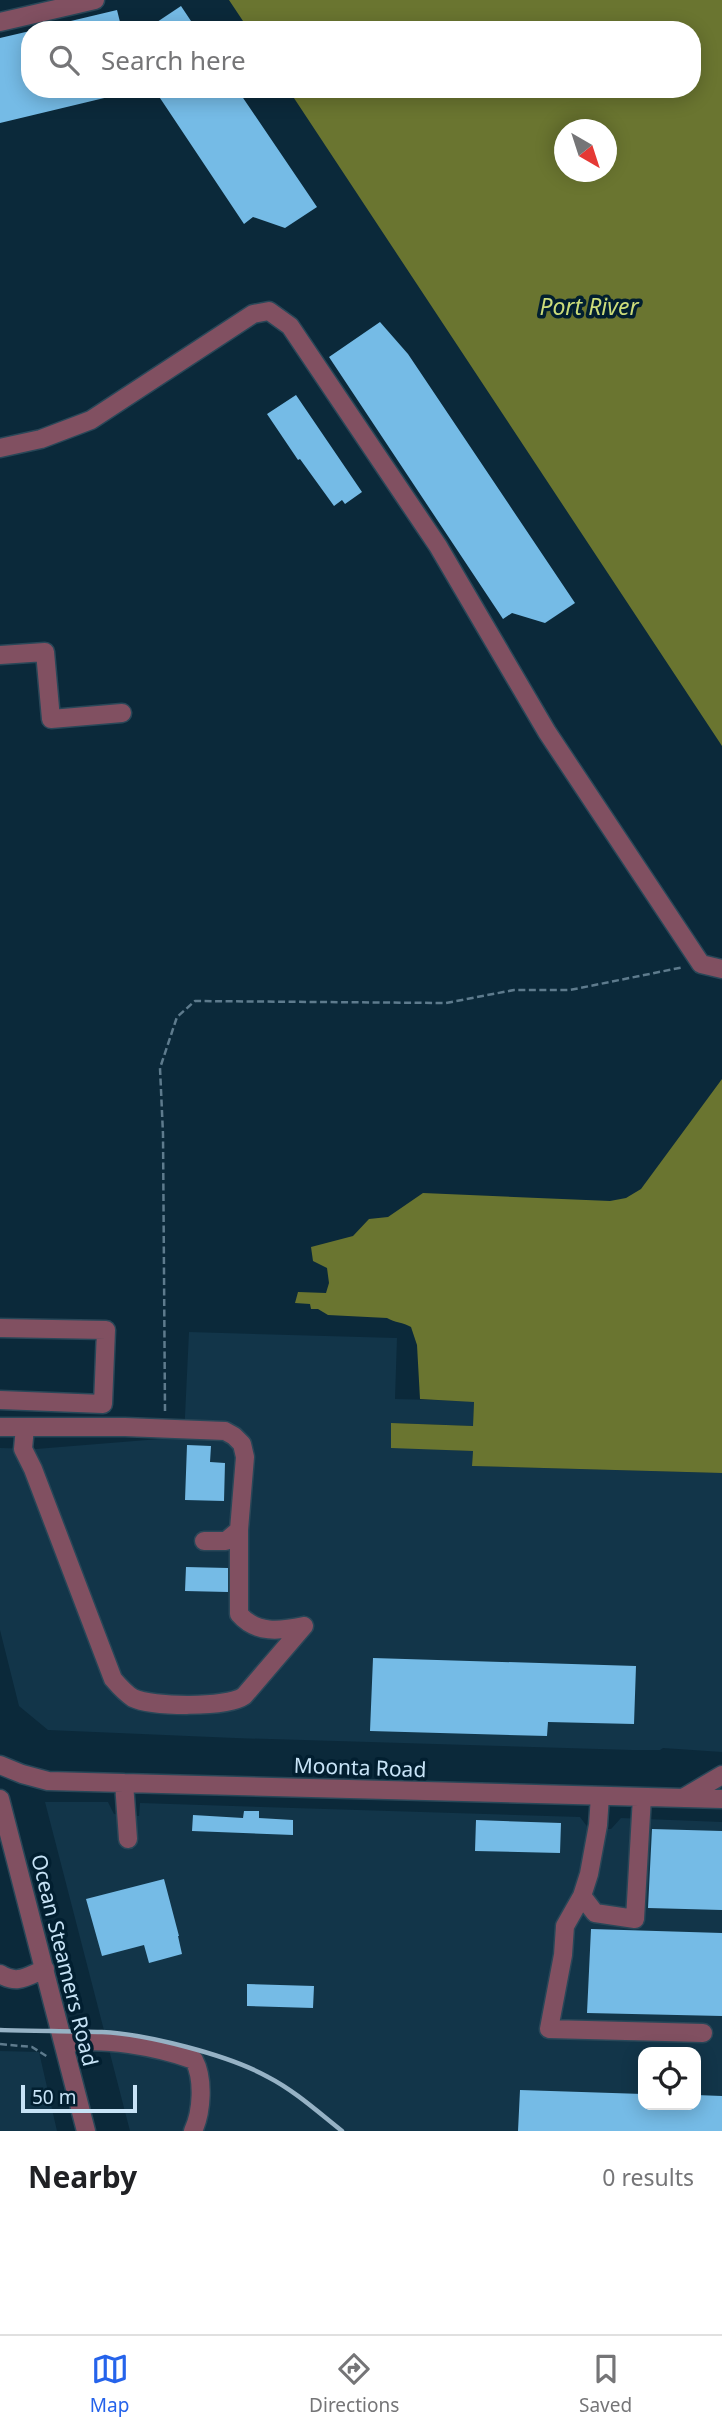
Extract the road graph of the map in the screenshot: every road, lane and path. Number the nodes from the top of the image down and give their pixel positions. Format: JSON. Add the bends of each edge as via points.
{"nodes":[{"id":1,"x":95,"y":0,"type":"edge"},
{"id":2,"x":0,"y":22,"type":"edge"},
{"id":3,"x":0,"y":448,"type":"edge"},
{"id":4,"x":0,"y":655,"type":"edge"},
{"id":5,"x":122,"y":713,"type":"dead end"},
{"id":6,"x":701,"y":964,"type":"junction"},
{"id":7,"x":722,"y":970,"type":"edge"},
{"id":8,"x":0,"y":1328,"type":"edge"},
{"id":9,"x":0,"y":1400,"type":"edge"},
{"id":10,"x":94,"y":1403,"type":"junction"},
{"id":11,"x":0,"y":1427,"type":"edge"},
{"id":12,"x":25,"y":1427,"type":"junction"},
{"id":13,"x":93,"y":1428,"type":"junction"},
{"id":14,"x":165,"y":1429,"type":"junction"},
{"id":15,"x":239,"y":1530,"type":"junction"},
{"id":16,"x":204,"y":1541,"type":"dead end"},
{"id":17,"x":0,"y":1765,"type":"edge"},
{"id":18,"x":722,"y":1775,"type":"edge"},
{"id":19,"x":124,"y":1783,"type":"junction"},
{"id":20,"x":600,"y":1796,"type":"junction"},
{"id":21,"x":642,"y":1797,"type":"junction"},
{"id":22,"x":683,"y":1798,"type":"junction"},
{"id":23,"x":722,"y":1799,"type":"edge"},
{"id":24,"x":0,"y":1800,"type":"edge"},
{"id":25,"x":128,"y":1839,"type":"dead end"},
{"id":26,"x":582,"y":1896,"type":"junction"},
{"id":27,"x":45,"y":1969,"type":"junction"},
{"id":28,"x":0,"y":1974,"type":"edge"},
{"id":29,"x":703,"y":2034,"type":"dead end"},
{"id":30,"x":0,"y":2044,"type":"edge"},
{"id":31,"x":64,"y":2044,"type":"junction"},
{"id":32,"x":72,"y":2078,"type":"junction"},
{"id":33,"x":86,"y":2131,"type":"edge"},
{"id":34,"x":193,"y":2131,"type":"edge"}],
"edges":[{"from":1,"to":2,"type":"street"},
{"from":3,"to":6,"type":"street","via":[[92,420],[253,314],[269,311],[290,326],[438,545],[547,733]]},
{"from":4,"to":5,"type":"street","via":[[45,652],[51,719]]},
{"from":6,"to":7,"type":"street"},
{"from":6,"to":14,"type":"path","via":[[570,990],[514,990],[446,1003],[195,1001],[177,1017],[160,1068]]},
{"from":8,"to":10,"type":"street","via":[[106,1330],[103,1404]]},
{"from":9,"to":10,"type":"street"},
{"from":10,"to":13,"type":"street"},
{"from":11,"to":12,"type":"street"},
{"from":12,"to":13,"type":"street"},
{"from":12,"to":15,"type":"street","via":[[23,1449],[113,1679],[131,1696],[175,1704],[237,1702],[304,1626],[262,1629],[239,1614]]},
{"from":13,"to":14,"type":"street"},
{"from":14,"to":15,"type":"street","via":[[225,1431],[242,1444]]},
{"from":15,"to":16,"type":"street","via":[[226,1541]]},
{"from":17,"to":19,"type":"street","name":"Moonta Road","via":[[48,1780]]},
{"from":18,"to":22,"type":"street"},
{"from":19,"to":20,"type":"street","name":"Moonta Road"},
{"from":19,"to":25,"type":"street"},
{"from":20,"to":21,"type":"street","name":"Moonta Road"},
{"from":20,"to":26,"type":"street"},
{"from":21,"to":22,"type":"street","name":"Moonta Road"},
{"from":21,"to":26,"type":"street","via":[[635,1919],[594,1913]]},
{"from":22,"to":23,"type":"street","name":"Moonta Road"},
{"from":24,"to":27,"type":"street","name":"Ocean Steamers Road"},
{"from":26,"to":29,"type":"street","via":[[565,1926],[549,2029]]},
{"from":27,"to":28,"type":"street","via":[[10,1980]]},
{"from":27,"to":31,"type":"street","name":"Ocean Steamers Road"},
{"from":30,"to":32,"type":"path","via":[[40,2050]]},
{"from":31,"to":32,"type":"street","name":"Ocean Steamers Road"},
{"from":31,"to":34,"type":"street","via":[[110,2042],[194,2060],[200,2096]]},
{"from":32,"to":33,"type":"street","name":"Ocean Steamers Road"}]}
